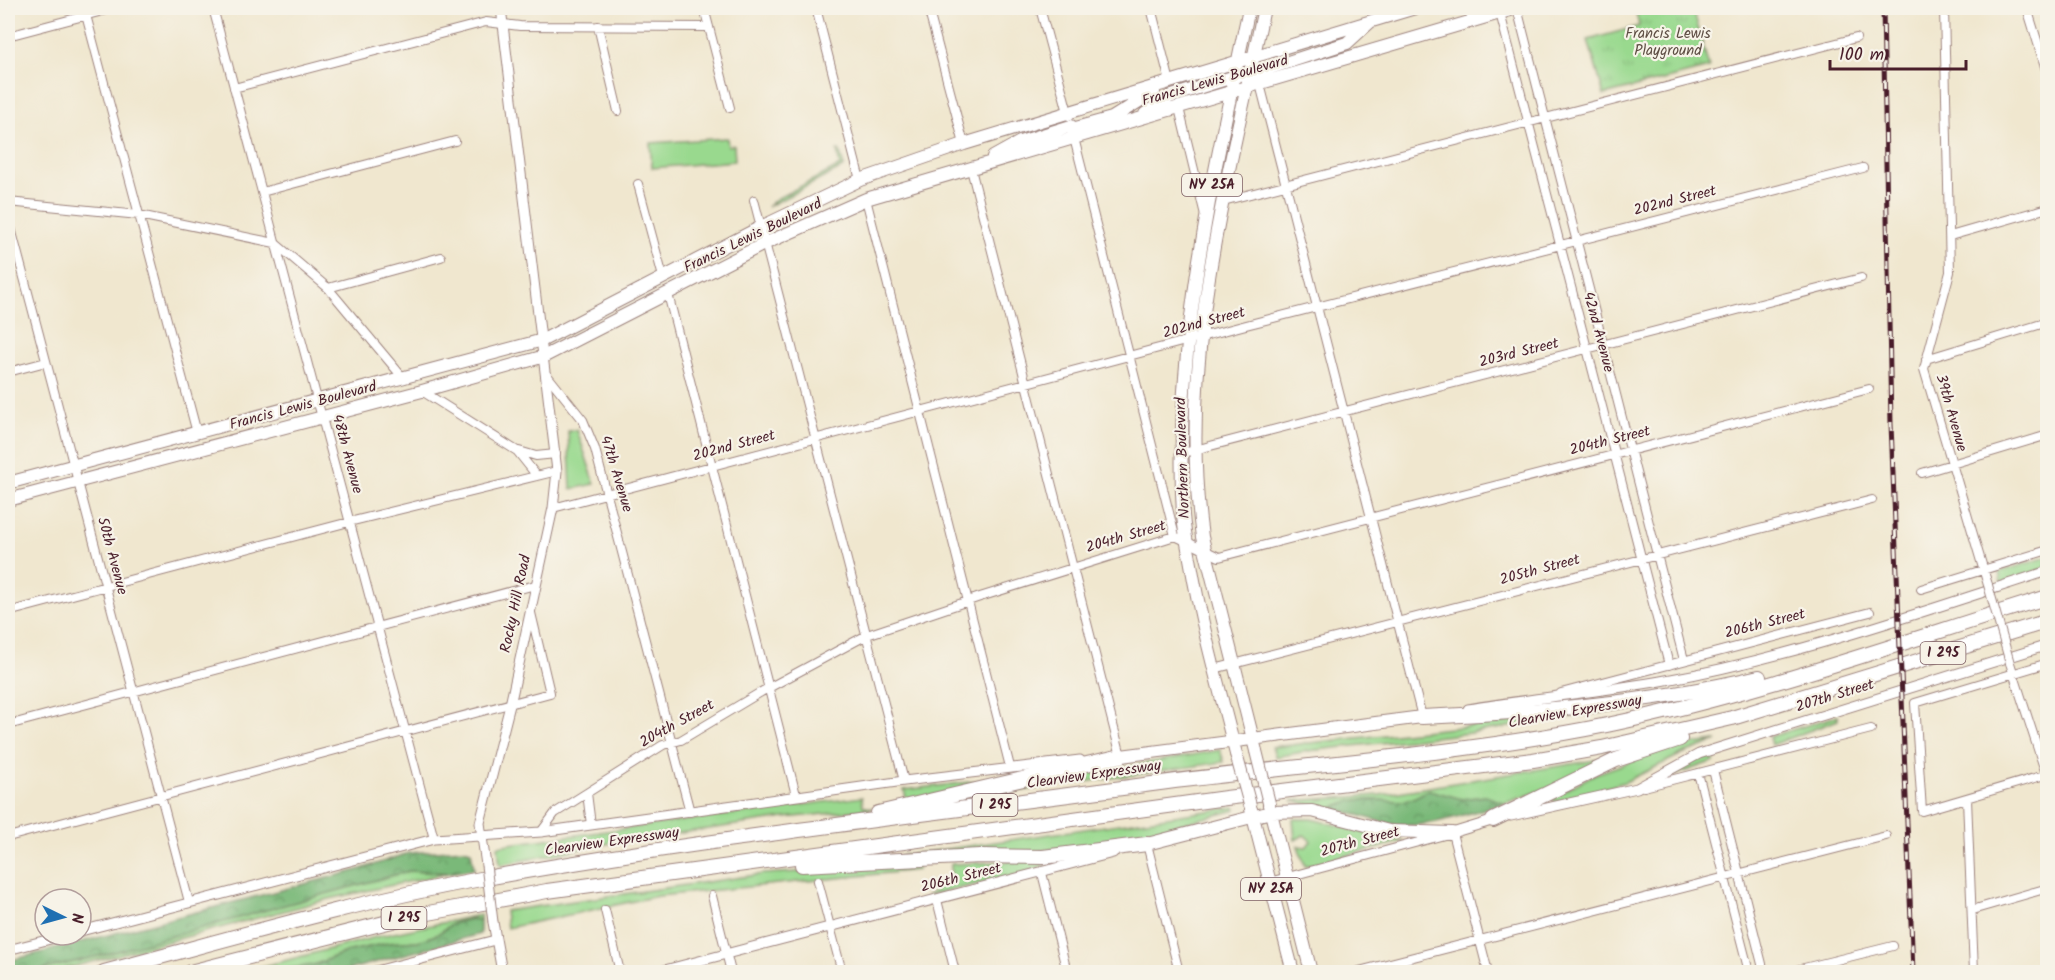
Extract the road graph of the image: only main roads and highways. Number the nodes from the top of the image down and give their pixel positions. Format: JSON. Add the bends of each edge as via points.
{"nodes":[{"id":1,"x":1249,"y":8,"type":"edge"},
{"id":2,"x":1264,"y":8,"type":"edge"},
{"id":3,"x":1415,"y":8,"type":"edge"},
{"id":4,"x":1517,"y":8,"type":"edge"},
{"id":5,"x":1499,"y":10,"type":"edge"},
{"id":6,"x":1374,"y":19,"type":"junction"},
{"id":7,"x":1253,"y":59,"type":"junction"},
{"id":8,"x":1238,"y":62,"type":"junction"},
{"id":9,"x":1250,"y":74,"type":"junction"},
{"id":10,"x":1235,"y":76,"type":"junction"},
{"id":11,"x":1247,"y":87,"type":"junction"},
{"id":12,"x":1232,"y":91,"type":"junction"},
{"id":13,"x":1139,"y":118,"type":"junction"},
{"id":14,"x":1072,"y":127,"type":"junction"},
{"id":15,"x":1194,"y":339,"type":"junction"},
{"id":16,"x":8,"y":483,"type":"edge"},
{"id":17,"x":8,"y":500,"type":"edge"},
{"id":18,"x":2046,"y":598,"type":"edge"},
{"id":19,"x":2048,"y":621,"type":"edge"},
{"id":20,"x":1887,"y":647,"type":"junction"},
{"id":21,"x":1838,"y":686,"type":"junction"},
{"id":22,"x":1422,"y":717,"type":"joint"},
{"id":23,"x":1242,"y":739,"type":"junction"},
{"id":24,"x":1122,"y":756,"type":"joint"},
{"id":25,"x":1270,"y":807,"type":"junction"},
{"id":26,"x":1251,"y":811,"type":"junction"},
{"id":27,"x":1492,"y":820,"type":"road end"},
{"id":28,"x":796,"y":832,"type":"junction"},
{"id":29,"x":1452,"y":833,"type":"road end"},
{"id":30,"x":1148,"y":844,"type":"joint"},
{"id":31,"x":701,"y":872,"type":"junction"},
{"id":32,"x":104,"y":972,"type":"edge"},
{"id":33,"x":190,"y":972,"type":"edge"},
{"id":34,"x":1293,"y":972,"type":"edge"},
{"id":35,"x":1311,"y":972,"type":"edge"}],
"edges":[{"from":1,"to":8,"type":"main road","name":"Northern Boulevard","number":"NY 25A"},
{"from":2,"to":7,"type":"main road","name":"Northern Boulevard","number":"NY 25A"},
{"from":3,"to":6,"type":"main road","name":"Francis Lewis Boulevard"},
{"from":4,"to":5,"type":"main road","name":"Francis Lewis Boulevard"},
{"from":5,"to":11,"type":"main road","name":"Francis Lewis Boulevard"},
{"from":6,"to":7,"type":"main road","name":"Francis Lewis Boulevard"},
{"from":6,"to":9,"type":"main road","via":[[1347,43]]},
{"from":7,"to":8,"type":"main road","name":"Francis Lewis Boulevard"},
{"from":7,"to":9,"type":"main road","name":"Northern Boulevard","number":"NY 25A"},
{"from":7,"to":10,"type":"main road","via":[[1243,73]]},
{"from":8,"to":10,"type":"main road","name":"Northern Boulevard","number":"NY 25A"},
{"from":8,"to":14,"type":"main road","name":"Francis Lewis Boulevard","via":[[1170,82]]},
{"from":9,"to":11,"type":"main road","name":"Northern Boulevard","number":"NY 25A"},
{"from":9,"to":12,"type":"main road","via":[[1242,77]]},
{"from":10,"to":12,"type":"main road","name":"Northern Boulevard","number":"NY 25A"},
{"from":10,"to":13,"type":"main road","via":[[1168,97]]},
{"from":11,"to":12,"type":"main road","name":"Francis Lewis Boulevard"},
{"from":11,"to":15,"type":"main road","name":"Northern Boulevard","number":"NY 25A"},
{"from":12,"to":13,"type":"main road","name":"Francis Lewis Boulevard"},
{"from":12,"to":15,"type":"main road","name":"Northern Boulevard","number":"NY 25A","via":[[1206,218]]},
{"from":13,"to":14,"type":"main road","name":"Francis Lewis Boulevard"},
{"from":14,"to":16,"type":"main road","name":"Francis Lewis Boulevard","via":[[964,144],[860,180],[543,340]]},
{"from":14,"to":17,"type":"main road","name":"Francis Lewis Boulevard","via":[[971,169],[866,199],[766,243],[545,356]]},
{"from":15,"to":23,"type":"main road","name":"Northern Boulevard","via":[[1198,512],[1233,664]]},
{"from":15,"to":23,"type":"main road","name":"Northern Boulevard","number":"NY 25A","via":[[1183,393],[1181,538],[1214,669]]},
{"from":18,"to":20,"type":"highway","name":"Clearview Expressway","number":"I 295"},
{"from":19,"to":21,"type":"highway","number":"I 295"},
{"from":20,"to":22,"type":"highway","via":[[1643,701]]},
{"from":20,"to":28,"type":"highway","name":"Clearview Expressway","number":"I 295","via":[[1733,694],[1592,727]]},
{"from":21,"to":27,"type":"highway","via":[[1616,760]]},
{"from":21,"to":31,"type":"highway","number":"I 295","via":[[1665,735],[1533,760],[1191,802]]},
{"from":22,"to":23,"type":"main road","name":"Clearview Expressway"},
{"from":23,"to":24,"type":"main road"},
{"from":23,"to":25,"type":"main road","name":"Northern Boulevard","bridge":true,"via":[[1256,751]]},
{"from":23,"to":26,"type":"main road","name":"Northern Boulevard","number":"NY 25A","bridge":true,"via":[[1236,754]]},
{"from":24,"to":28,"type":"highway"},
{"from":25,"to":26,"type":"main road","name":"206th Street"},
{"from":25,"to":29,"type":"main road","name":"206th Street","via":[[1312,811],[1389,831]]},
{"from":25,"to":35,"type":"main road","name":"Northern Boulevard"},
{"from":26,"to":30,"type":"main road","name":"206th Street"},
{"from":26,"to":34,"type":"main road","name":"Northern Boulevard","number":"NY 25A"},
{"from":28,"to":32,"type":"highway","name":"Clearview Expressway","number":"I 295","via":[[479,879],[352,907]]},
{"from":30,"to":31,"type":"highway","via":[[1043,856],[855,861]]},
{"from":31,"to":33,"type":"highway","number":"I 295","via":[[477,903]]}]}
